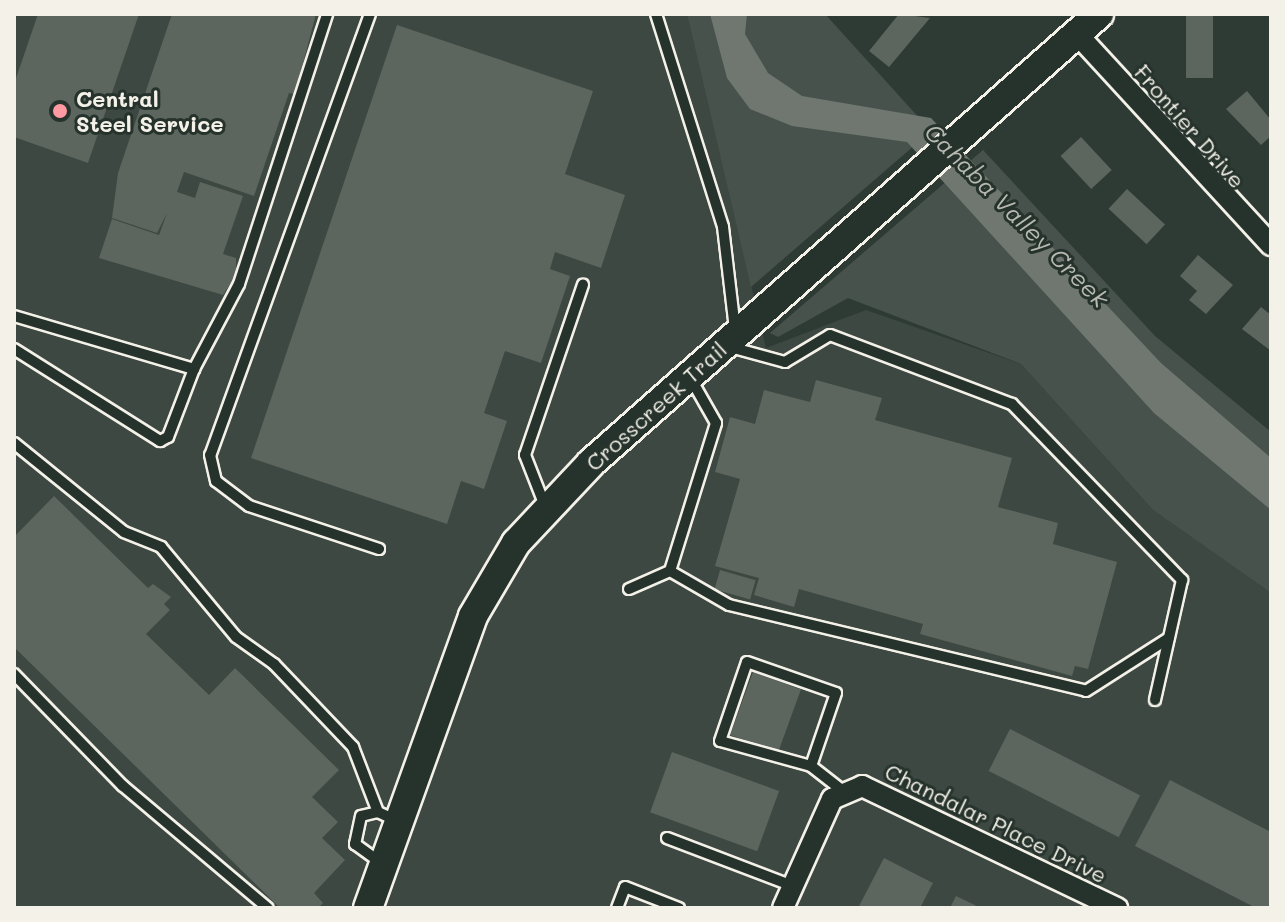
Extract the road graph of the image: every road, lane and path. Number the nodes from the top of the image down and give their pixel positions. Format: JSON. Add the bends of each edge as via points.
{"nodes":[{"id":1,"x":327,"y":14,"type":"edge"},
{"id":2,"x":370,"y":14,"type":"edge"},
{"id":3,"x":656,"y":14,"type":"edge"},
{"id":4,"x":1099,"y":14,"type":"edge"},
{"id":5,"x":1077,"y":34,"type":"junction"},
{"id":6,"x":1271,"y":245,"type":"edge"},
{"id":7,"x":583,"y":285,"type":"dead end"},
{"id":8,"x":14,"y":316,"type":"edge"},
{"id":9,"x":730,"y":340,"type":"junction"},
{"id":10,"x":14,"y":349,"type":"edge"},
{"id":11,"x":194,"y":369,"type":"junction"},
{"id":12,"x":689,"y":376,"type":"junction"},
{"id":13,"x":14,"y":443,"type":"edge"},
{"id":14,"x":546,"y":508,"type":"junction"},
{"id":15,"x":379,"y":549,"type":"dead end"},
{"id":16,"x":670,"y":571,"type":"junction"},
{"id":17,"x":629,"y":589,"type":"dead end"},
{"id":18,"x":1169,"y":638,"type":"junction"},
{"id":19,"x":14,"y":674,"type":"edge"},
{"id":20,"x":1155,"y":700,"type":"dead end"},
{"id":21,"x":811,"y":766,"type":"junction"},
{"id":22,"x":842,"y":790,"type":"junction"},
{"id":23,"x":388,"y":817,"type":"junction"},
{"id":24,"x":667,"y":838,"type":"dead end"},
{"id":25,"x":793,"y":886,"type":"junction"},
{"id":26,"x":268,"y":908,"type":"edge"},
{"id":27,"x":368,"y":908,"type":"edge"},
{"id":28,"x":617,"y":908,"type":"edge"},
{"id":29,"x":679,"y":908,"type":"edge"},
{"id":30,"x":783,"y":908,"type":"edge"},
{"id":31,"x":1117,"y":908,"type":"edge"}],
"edges":[{"from":1,"to":11,"type":"lane","via":[[239,284]]},
{"from":2,"to":15,"type":"lane","via":[[210,455],[216,481],[249,506]]},
{"from":3,"to":9,"type":"lane","via":[[723,227]]},
{"from":4,"to":5,"type":"street","name":"Crosscreek Trail"},
{"from":5,"to":6,"type":"street","name":"Frontier Drive"},
{"from":5,"to":9,"type":"street","name":"Crosscreek Trail"},
{"from":7,"to":14,"type":"lane","via":[[525,455]]},
{"from":8,"to":11,"type":"lane"},
{"from":9,"to":12,"type":"street","name":"Crosscreek Trail"},
{"from":9,"to":18,"type":"lane","via":[[785,362],[830,335],[1012,404],[1182,580]]},
{"from":10,"to":11,"type":"lane","via":[[160,441],[168,437]]},
{"from":12,"to":14,"type":"street","name":"Crosscreek Trail"},
{"from":12,"to":16,"type":"lane","via":[[716,423]]},
{"from":13,"to":23,"type":"lane","via":[[124,532],[161,547],[236,637],[274,664],[353,747]]},
{"from":14,"to":23,"type":"street","name":"Crosscreek Trail","via":[[473,616]]},
{"from":16,"to":17,"type":"lane"},
{"from":16,"to":18,"type":"lane","via":[[729,605],[1086,691]]},
{"from":18,"to":20,"type":"lane"},
{"from":19,"to":26,"type":"lane","via":[[123,786]]},
{"from":21,"to":21,"type":"lane","via":[[836,693],[747,662],[720,741]]},
{"from":21,"to":22,"type":"lane"},
{"from":22,"to":25,"type":"street"},
{"from":22,"to":31,"type":"street","name":"Chandalar Place Drive","via":[[862,786],[888,794]]},
{"from":23,"to":27,"type":"street","name":"Crosscreek Trail","via":[[383,864]]},
{"from":24,"to":25,"type":"lane"},
{"from":25,"to":30,"type":"street"},
{"from":28,"to":29,"type":"lane","via":[[625,887]]}]}
